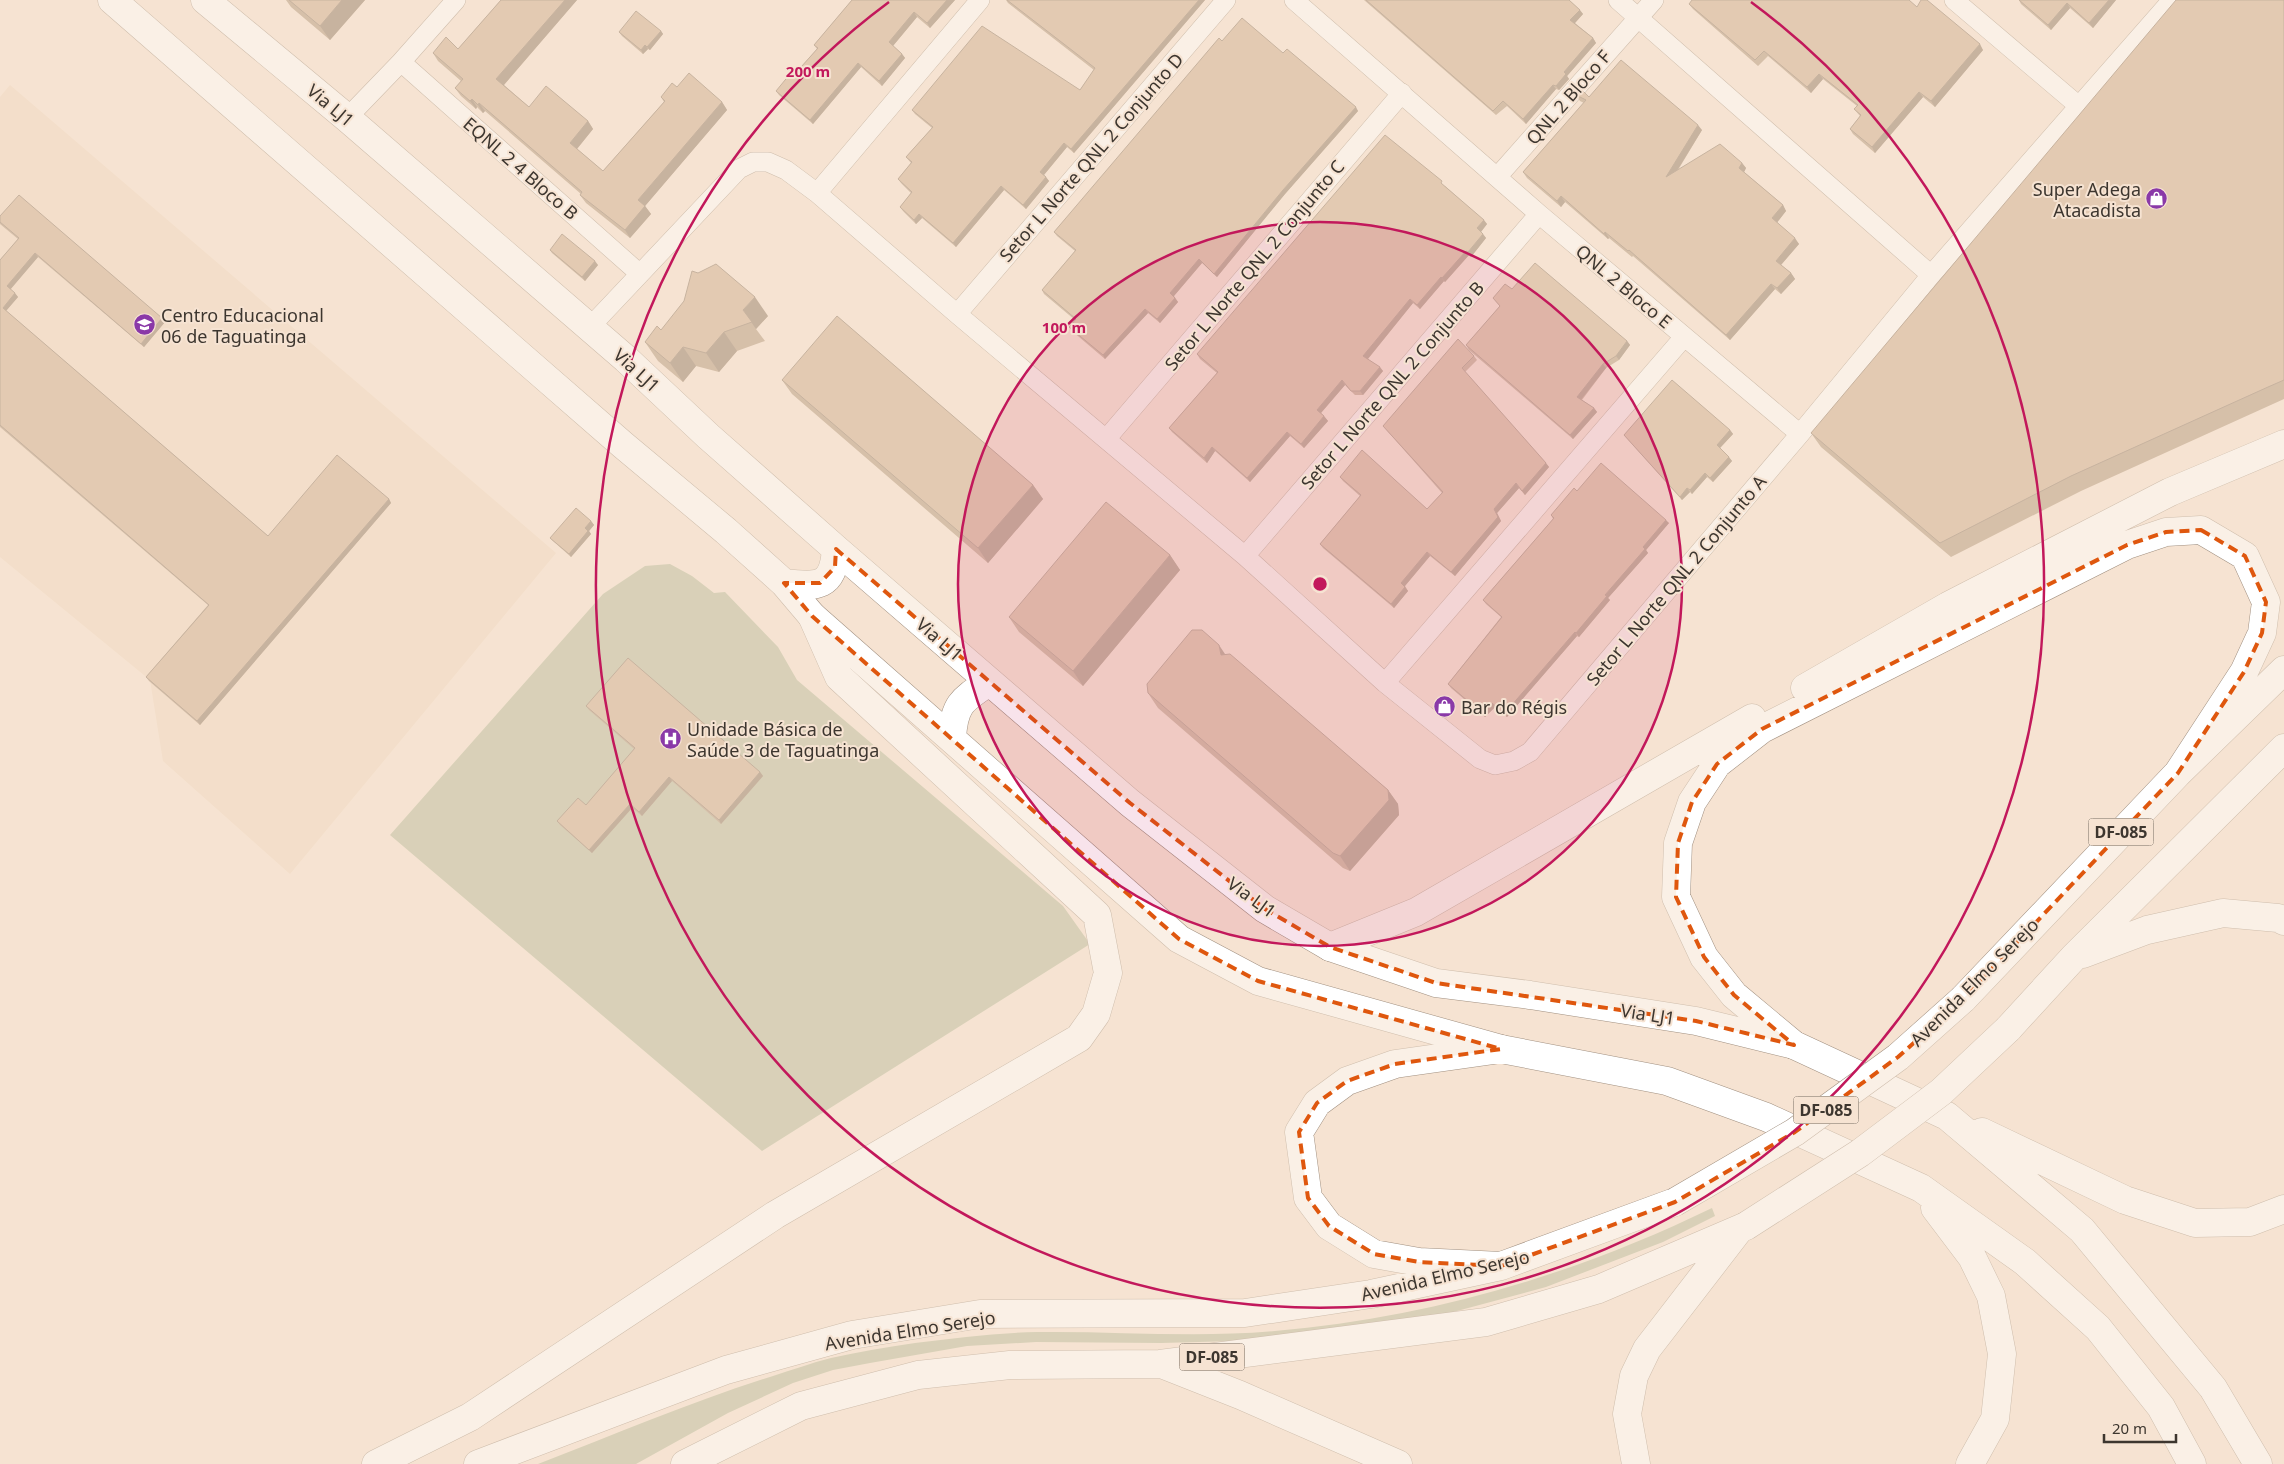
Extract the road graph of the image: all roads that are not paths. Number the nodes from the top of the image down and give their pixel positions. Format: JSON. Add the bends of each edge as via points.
{"nodes":[{"id":1,"x":112,"y":0,"type":"edge"},
{"id":2,"x":205,"y":0,"type":"edge"},
{"id":3,"x":456,"y":0,"type":"edge"},
{"id":4,"x":980,"y":0,"type":"edge"},
{"id":5,"x":1226,"y":0,"type":"edge"},
{"id":6,"x":1294,"y":0,"type":"edge"},
{"id":7,"x":1618,"y":0,"type":"edge"},
{"id":8,"x":1654,"y":0,"type":"edge"},
{"id":9,"x":2172,"y":0,"type":"edge"},
{"id":10,"x":1963,"y":3,"type":"edge"},
{"id":11,"x":1638,"y":17,"type":"junction"},
{"id":12,"x":401,"y":62,"type":"junction"},
{"id":13,"x":1402,"y":93,"type":"junction"},
{"id":14,"x":2080,"y":107,"type":"junction"},
{"id":15,"x":347,"y":118,"type":"junction"},
{"id":16,"x":1498,"y":176,"type":"junction"},
{"id":17,"x":818,"y":193,"type":"junction"},
{"id":18,"x":1539,"y":214,"type":"junction"},
{"id":19,"x":640,"y":274,"type":"junction"},
{"id":20,"x":1931,"y":275,"type":"junction"},
{"id":21,"x":957,"y":314,"type":"junction"},
{"id":22,"x":589,"y":328,"type":"junction"},
{"id":23,"x":1684,"y":337,"type":"junction"},
{"id":24,"x":1800,"y":434,"type":"junction"},
{"id":25,"x":1107,"y":438,"type":"junction"},
{"id":26,"x":2284,"y":444,"type":"edge"},
{"id":27,"x":836,"y":549,"type":"junction"},
{"id":28,"x":1245,"y":556,"type":"junction"},
{"id":29,"x":784,"y":583,"type":"junction"},
{"id":30,"x":812,"y":616,"type":"junction"},
{"id":31,"x":2284,"y":670,"type":"edge"},
{"id":32,"x":989,"y":682,"type":"junction"},
{"id":33,"x":1386,"y":683,"type":"junction"},
{"id":34,"x":952,"y":738,"type":"junction"},
{"id":35,"x":2284,"y":748,"type":"edge"},
{"id":36,"x":2178,"y":773,"type":"junction"},
{"id":37,"x":2284,"y":921,"type":"edge"},
{"id":38,"x":1330,"y":947,"type":"junction"},
{"id":39,"x":2074,"y":957,"type":"junction"},
{"id":40,"x":1794,"y":1045,"type":"junction"},
{"id":41,"x":1501,"y":1048,"type":"junction"},
{"id":42,"x":1946,"y":1116,"type":"junction"},
{"id":43,"x":1921,"y":1188,"type":"junction"},
{"id":44,"x":2284,"y":1209,"type":"edge"},
{"id":45,"x":1743,"y":1227,"type":"junction"},
{"id":46,"x":1501,"y":1266,"type":"junction"},
{"id":47,"x":1160,"y":1364,"type":"junction"},
{"id":48,"x":376,"y":1464,"type":"edge"},
{"id":49,"x":478,"y":1464,"type":"edge"},
{"id":50,"x":684,"y":1464,"type":"edge"},
{"id":51,"x":1398,"y":1464,"type":"edge"},
{"id":52,"x":1636,"y":1464,"type":"edge"},
{"id":53,"x":1970,"y":1464,"type":"edge"},
{"id":54,"x":2192,"y":1464,"type":"edge"},
{"id":55,"x":2258,"y":1464,"type":"edge"}],
"edges":[{"from":1,"to":29,"type":"main road"},
{"from":2,"to":15,"type":"main road","name":"Via LJ1"},
{"from":3,"to":12,"type":"street"},
{"from":4,"to":17,"type":"street"},
{"from":5,"to":21,"type":"street","name":"Setor L Norte QNL 2 Conjunto D"},
{"from":6,"to":13,"type":"street","name":"QNL 2 Bloco E"},
{"from":7,"to":11,"type":"street"},
{"from":8,"to":11,"type":"street","name":"QNL 2 Bloco F"},
{"from":9,"to":14,"type":"street"},
{"from":10,"to":14,"type":"street"},
{"from":11,"to":16,"type":"street","name":"QNL 2 Bloco F"},
{"from":11,"to":20,"type":"street"},
{"from":12,"to":15,"type":"street"},
{"from":12,"to":19,"type":"street","name":"EQNL 2 4 Bloco B"},
{"from":13,"to":16,"type":"street","name":"QNL 2 Bloco E"},
{"from":13,"to":25,"type":"street","name":"Setor L Norte QNL 2 Conjunto C"},
{"from":14,"to":20,"type":"street"},
{"from":15,"to":22,"type":"main road","name":"Via LJ1"},
{"from":16,"to":18,"type":"street","name":"QNL 2 Bloco E"},
{"from":17,"to":19,"type":"street","name":"Setor L Norte QNL 2 Conjunto A","via":[[786,170],[768,162],[753,162],[739,169]]},
{"from":17,"to":21,"type":"street","name":"Setor L Norte QNL 2 Conjunto A"},
{"from":18,"to":23,"type":"street","name":"QNL 2 Bloco E"},
{"from":18,"to":28,"type":"street","name":"Setor L Norte QNL 2 Conjunto B"},
{"from":19,"to":22,"type":"street"},
{"from":20,"to":24,"type":"street"},
{"from":21,"to":25,"type":"street","name":"Setor L Norte QNL 2 Conjunto A"},
{"from":22,"to":27,"type":"main road","name":"Via LJ1"},
{"from":23,"to":24,"type":"street","name":"QNL 2 Bloco E"},
{"from":23,"to":33,"type":"street"},
{"from":24,"to":33,"type":"street","name":"Setor L Norte QNL 2 Conjunto A","via":[[1530,752],[1514,762],[1495,765],[1480,759]]},
{"from":25,"to":28,"type":"street","name":"Setor L Norte QNL 2 Conjunto A"},
{"from":26,"to":38,"type":"main road","via":[[2170,492],[1948,606],[1416,912]]},
{"from":27,"to":29,"type":"main road","via":[[835,568],[828,578],[809,586]]},
{"from":27,"to":32,"type":"main road","name":"Via LJ1"},
{"from":28,"to":33,"type":"street","name":"Setor L Norte QNL 2 Conjunto A"},
{"from":29,"to":30,"type":"main road"},
{"from":30,"to":34,"type":"main road"},
{"from":30,"to":48,"type":"main road","via":[[839,677],[1097,915],[1108,972],[1096,1014],[1079,1038],[775,1215],[470,1417]]},
{"from":31,"to":36,"type":"main road","name":"Avenida Elmo Serejo","number":"DF-085"},
{"from":32,"to":34,"type":"main road","via":[[959,705],[953,718]]},
{"from":32,"to":38,"type":"main road","name":"Via LJ1","via":[[1130,803],[1265,909]]},
{"from":34,"to":41,"type":"main road","via":[[1179,939],[1258,981]]},
{"from":35,"to":39,"type":"main road","number":"DF-085"},
{"from":36,"to":40,"type":"main road","via":[[2244,672],[2262,633],[2266,602],[2245,556],[2201,530],[2166,532],[2127,546],[1762,729],[1717,764],[1692,802],[1678,842],[1676,897],[1704,957],[1734,995]]},
{"from":36,"to":46,"type":"main road","name":"Avenida Elmo Serejo","number":"DF-085","bridge":true,"via":[[1963,999],[1898,1057],[1795,1132],[1675,1202]]},
{"from":37,"to":39,"type":"main road","via":[[2223,913],[2147,930]]},
{"from":38,"to":40,"type":"main road","name":"Via LJ1","via":[[1436,983],[1696,1021]]},
{"from":39,"to":45,"type":"main road","number":"DF-085","bridge":true,"via":[[2008,1029],[1941,1092],[1860,1153]]},
{"from":40,"to":42,"type":"main road"},
{"from":41,"to":43,"type":"main road","via":[[1667,1081],[1766,1117]]},
{"from":41,"to":46,"type":"main road","via":[[1395,1064],[1347,1081],[1317,1103],[1299,1132],[1308,1198],[1329,1226],[1374,1254],[1419,1262]]},
{"from":42,"to":44,"type":"main road","via":[[2125,1200],[2196,1223],[2250,1222]]},
{"from":42,"to":55,"type":"main road","via":[[2082,1230],[2213,1388]]},
{"from":43,"to":53,"type":"main road","via":[[1972,1257],[1991,1296],[2002,1354],[1995,1419]]},
{"from":43,"to":54,"type":"main road","via":[[2025,1262],[2098,1328],[2162,1407]]},
{"from":45,"to":47,"type":"main road","number":"DF-085","via":[[1599,1289],[1486,1322]]},
{"from":45,"to":52,"type":"main road","via":[[1647,1350],[1634,1376],[1627,1414]]},
{"from":46,"to":49,"type":"main road","name":"Avenida Elmo Serejo","number":"DF-085","via":[[1370,1294],[1246,1313],[980,1314],[852,1335],[726,1370]]},
{"from":47,"to":50,"type":"main road","number":"DF-085","via":[[1010,1365],[918,1375],[801,1406]]},
{"from":47,"to":51,"type":"main road"}]}
